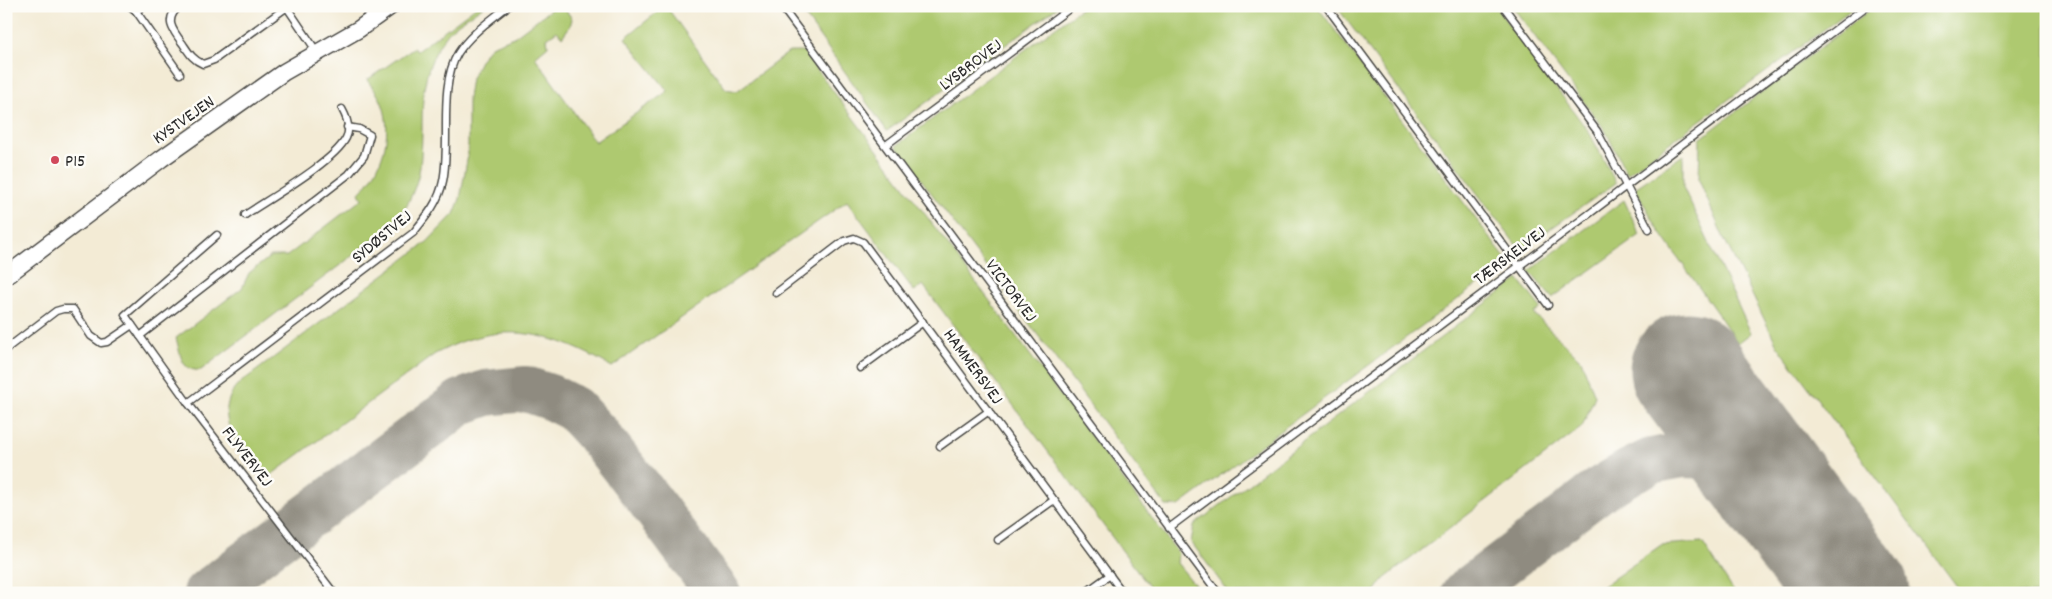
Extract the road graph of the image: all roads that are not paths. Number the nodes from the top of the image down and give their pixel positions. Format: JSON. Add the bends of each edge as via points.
{"nodes":[{"id":1,"x":130,"y":6,"type":"edge"},
{"id":2,"x":143,"y":6,"type":"edge"},
{"id":3,"x":180,"y":6,"type":"edge"},
{"id":4,"x":286,"y":6,"type":"edge"},
{"id":5,"x":390,"y":6,"type":"edge"},
{"id":6,"x":508,"y":6,"type":"edge"},
{"id":7,"x":781,"y":6,"type":"edge"},
{"id":8,"x":1073,"y":6,"type":"edge"},
{"id":9,"x":1326,"y":6,"type":"edge"},
{"id":10,"x":1503,"y":6,"type":"edge"},
{"id":11,"x":1867,"y":6,"type":"edge"},
{"id":12,"x":136,"y":11,"type":"junction"},
{"id":13,"x":317,"y":52,"type":"junction"},
{"id":14,"x":180,"y":74,"type":"dead end"},
{"id":15,"x":342,"y":109,"type":"dead end"},
{"id":16,"x":348,"y":127,"type":"junction"},
{"id":17,"x":886,"y":145,"type":"junction"},
{"id":18,"x":1626,"y":187,"type":"junction"},
{"id":19,"x":245,"y":215,"type":"dead end"},
{"id":20,"x":1649,"y":230,"type":"dead end"},
{"id":21,"x":217,"y":235,"type":"dead end"},
{"id":22,"x":1520,"y":265,"type":"junction"},
{"id":23,"x":6,"y":276,"type":"edge"},
{"id":24,"x":776,"y":293,"type":"dead end"},
{"id":25,"x":1548,"y":305,"type":"dead end"},
{"id":26,"x":923,"y":322,"type":"junction"},
{"id":27,"x":132,"y":325,"type":"junction"},
{"id":28,"x":140,"y":336,"type":"junction"},
{"id":29,"x":6,"y":349,"type":"edge"},
{"id":30,"x":860,"y":368,"type":"dead end"},
{"id":31,"x":188,"y":403,"type":"junction"},
{"id":32,"x":989,"y":412,"type":"junction"},
{"id":33,"x":940,"y":446,"type":"dead end"},
{"id":34,"x":1054,"y":500,"type":"junction"},
{"id":35,"x":1169,"y":528,"type":"junction"},
{"id":36,"x":998,"y":540,"type":"dead end"},
{"id":37,"x":1110,"y":575,"type":"junction"},
{"id":38,"x":334,"y":593,"type":"edge"},
{"id":39,"x":1085,"y":593,"type":"edge"},
{"id":40,"x":1123,"y":593,"type":"edge"},
{"id":41,"x":1218,"y":593,"type":"edge"}],
"edges":[{"from":1,"to":12,"type":"lane"},
{"from":2,"to":12,"type":"lane"},
{"from":3,"to":4,"type":"lane","via":[[171,18],[172,29],[196,61],[203,64],[214,60]]},
{"from":4,"to":13,"type":"lane"},
{"from":5,"to":13,"type":"street","name":"KYSTVEJEN","via":[[359,29]]},
{"from":6,"to":31,"type":"lane","name":"SYDØSTVEJ","via":[[482,26],[458,53],[449,77],[443,182],[432,209],[423,221],[413,233]]},
{"from":7,"to":17,"type":"lane","name":"VICTORVEJ"},
{"from":8,"to":17,"type":"lane","name":"LYSBROVEJ"},
{"from":9,"to":22,"type":"lane"},
{"from":10,"to":18,"type":"lane","via":[[1597,131]]},
{"from":11,"to":18,"type":"lane","name":"TÆRSKELVEJ"},
{"from":12,"to":14,"type":"lane"},
{"from":13,"to":23,"type":"street","name":"KYSTVEJEN","via":[[161,159]]},
{"from":15,"to":16,"type":"lane"},
{"from":16,"to":19,"type":"lane","via":[[347,138],[332,157]]},
{"from":16,"to":28,"type":"lane","via":[[370,135],[364,156],[349,174]]},
{"from":17,"to":35,"type":"lane","name":"VICTORVEJ"},
{"from":18,"to":20,"type":"lane"},
{"from":18,"to":22,"type":"lane","name":"TÆRSKELVEJ"},
{"from":21,"to":27,"type":"lane","via":[[125,315]]},
{"from":22,"to":25,"type":"lane"},
{"from":22,"to":35,"type":"lane","name":"TÆRSKELVEJ"},
{"from":24,"to":26,"type":"lane","name":"HAMMERSVEJ","via":[[844,241],[854,238],[864,242]]},
{"from":26,"to":30,"type":"lane"},
{"from":26,"to":32,"type":"lane","name":"HAMMERSVEJ"},
{"from":27,"to":28,"type":"lane","name":"FLYVERVEJ"},
{"from":27,"to":29,"type":"lane","via":[[101,343],[91,336],[73,309],[63,309]]},
{"from":28,"to":31,"type":"lane","name":"FLYVERVEJ"},
{"from":31,"to":38,"type":"lane","name":"FLYVERVEJ"},
{"from":32,"to":33,"type":"lane"},
{"from":32,"to":34,"type":"lane","name":"HAMMERSVEJ"},
{"from":34,"to":36,"type":"lane"},
{"from":34,"to":37,"type":"lane","name":"HAMMERSVEJ"},
{"from":35,"to":41,"type":"lane","name":"VICTORVEJ"},
{"from":37,"to":39,"type":"lane"},
{"from":37,"to":40,"type":"lane","name":"HAMMERSVEJ"}]}
